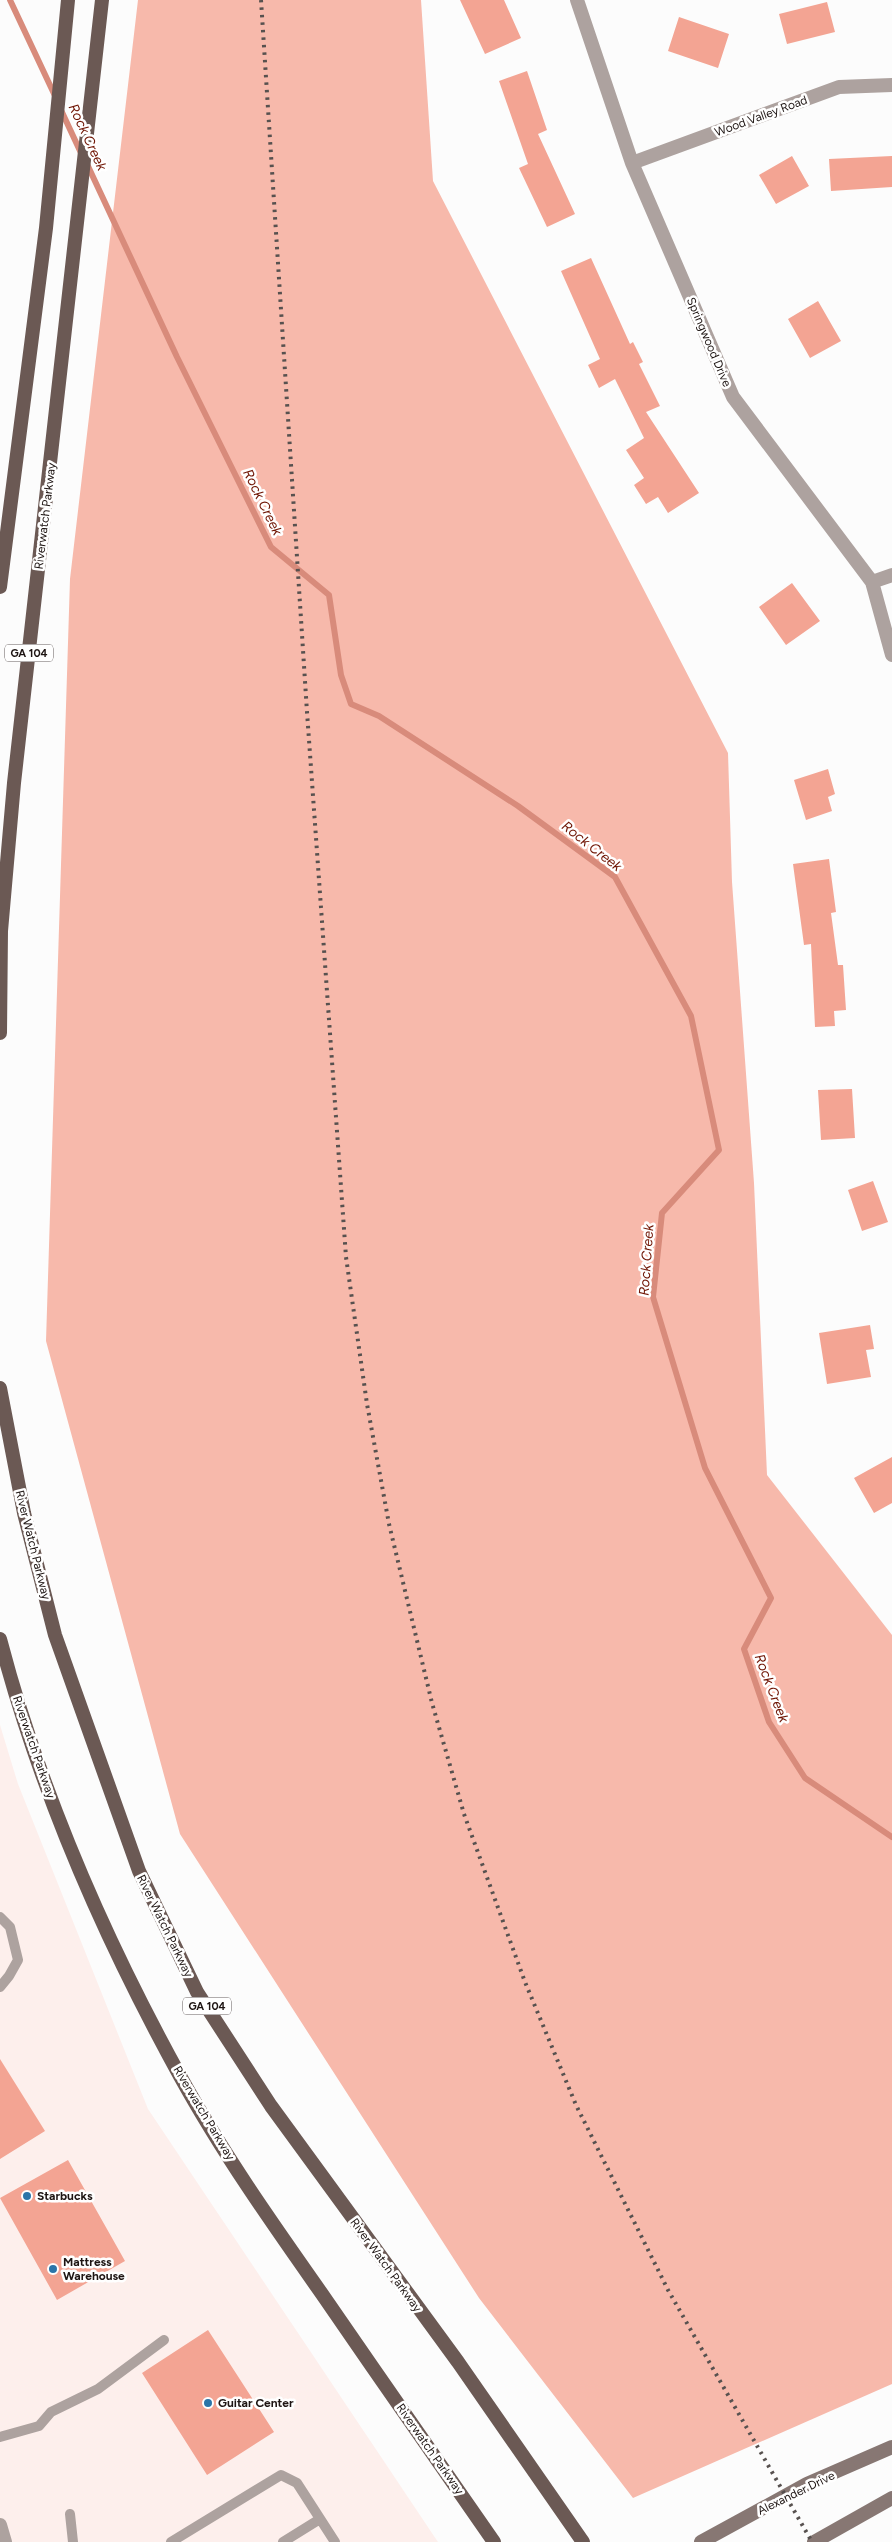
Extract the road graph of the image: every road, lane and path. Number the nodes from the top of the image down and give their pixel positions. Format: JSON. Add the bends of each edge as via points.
{"nodes":[{"id":1,"x":68,"y":0,"type":"edge"},
{"id":2,"x":102,"y":0,"type":"edge"},
{"id":3,"x":577,"y":0,"type":"edge"},
{"id":4,"x":892,"y":85,"type":"edge"},
{"id":5,"x":632,"y":163,"type":"junction"},
{"id":6,"x":892,"y":575,"type":"edge"},
{"id":7,"x":872,"y":582,"type":"junction"},
{"id":8,"x":0,"y":587,"type":"edge"},
{"id":9,"x":892,"y":655,"type":"edge"},
{"id":10,"x":0,"y":1033,"type":"edge"},
{"id":11,"x":0,"y":1388,"type":"edge"},
{"id":12,"x":0,"y":1639,"type":"edge"},
{"id":13,"x":0,"y":1917,"type":"edge"},
{"id":14,"x":0,"y":1987,"type":"edge"},
{"id":15,"x":164,"y":2340,"type":"dead end"},
{"id":16,"x":0,"y":2437,"type":"edge"},
{"id":17,"x":892,"y":2447,"type":"edge"},
{"id":18,"x":892,"y":2498,"type":"edge"},
{"id":19,"x":474,"y":2513,"type":"junction"},
{"id":20,"x":70,"y":2514,"type":"dead end"},
{"id":21,"x":320,"y":2519,"type":"junction"},
{"id":22,"x":0,"y":2525,"type":"edge"},
{"id":23,"x":5,"y":2542,"type":"edge"},
{"id":24,"x":73,"y":2542,"type":"edge"},
{"id":25,"x":171,"y":2542,"type":"edge"},
{"id":26,"x":283,"y":2542,"type":"edge"},
{"id":27,"x":335,"y":2542,"type":"edge"},
{"id":28,"x":487,"y":2542,"type":"edge"},
{"id":29,"x":494,"y":2542,"type":"edge"},
{"id":30,"x":583,"y":2542,"type":"edge"},
{"id":31,"x":701,"y":2542,"type":"edge"},
{"id":32,"x":814,"y":2542,"type":"edge"}],
"edges":[{"from":1,"to":8,"type":"main road","via":[[46,228]]},
{"from":2,"to":10,"type":"main road","name":"Riverwatch Parkway","number":"GA 104","via":[[14,783],[1,931]]},
{"from":3,"to":5,"type":"street","name":"Springwood Drive"},
{"from":4,"to":5,"type":"street","name":"Wood Valley Road","via":[[838,87]]},
{"from":5,"to":7,"type":"street","name":"Springwood Drive","via":[[733,397]]},
{"from":6,"to":7,"type":"street"},
{"from":7,"to":9,"type":"street","name":"Springwood Drive"},
{"from":11,"to":30,"type":"main road","name":"River Watch Parkway","number":"GA 104","via":[[24,1513],[55,1635],[139,1871],[198,1992],[271,2106],[458,2362]]},
{"from":12,"to":19,"type":"main road","name":"Riverwatch Parkway","via":[[64,1833],[110,1940],[181,2078],[249,2188]]},
{"from":13,"to":14,"type":"lane","via":[[10,1927],[18,1960]]},
{"from":15,"to":16,"type":"lane","via":[[98,2389],[51,2412],[39,2426]]},
{"from":17,"to":31,"type":"main road","name":"Alexander Drive","via":[[807,2484]]},
{"from":18,"to":32,"type":"main road"},
{"from":19,"to":28,"type":"main road"},
{"from":19,"to":29,"type":"main road","name":"Riverwatch Parkway"},
{"from":20,"to":24,"type":"lane"},
{"from":21,"to":25,"type":"lane","via":[[297,2483],[281,2475]]},
{"from":21,"to":26,"type":"lane"},
{"from":21,"to":27,"type":"lane"},
{"from":22,"to":23,"type":"street"}]}
